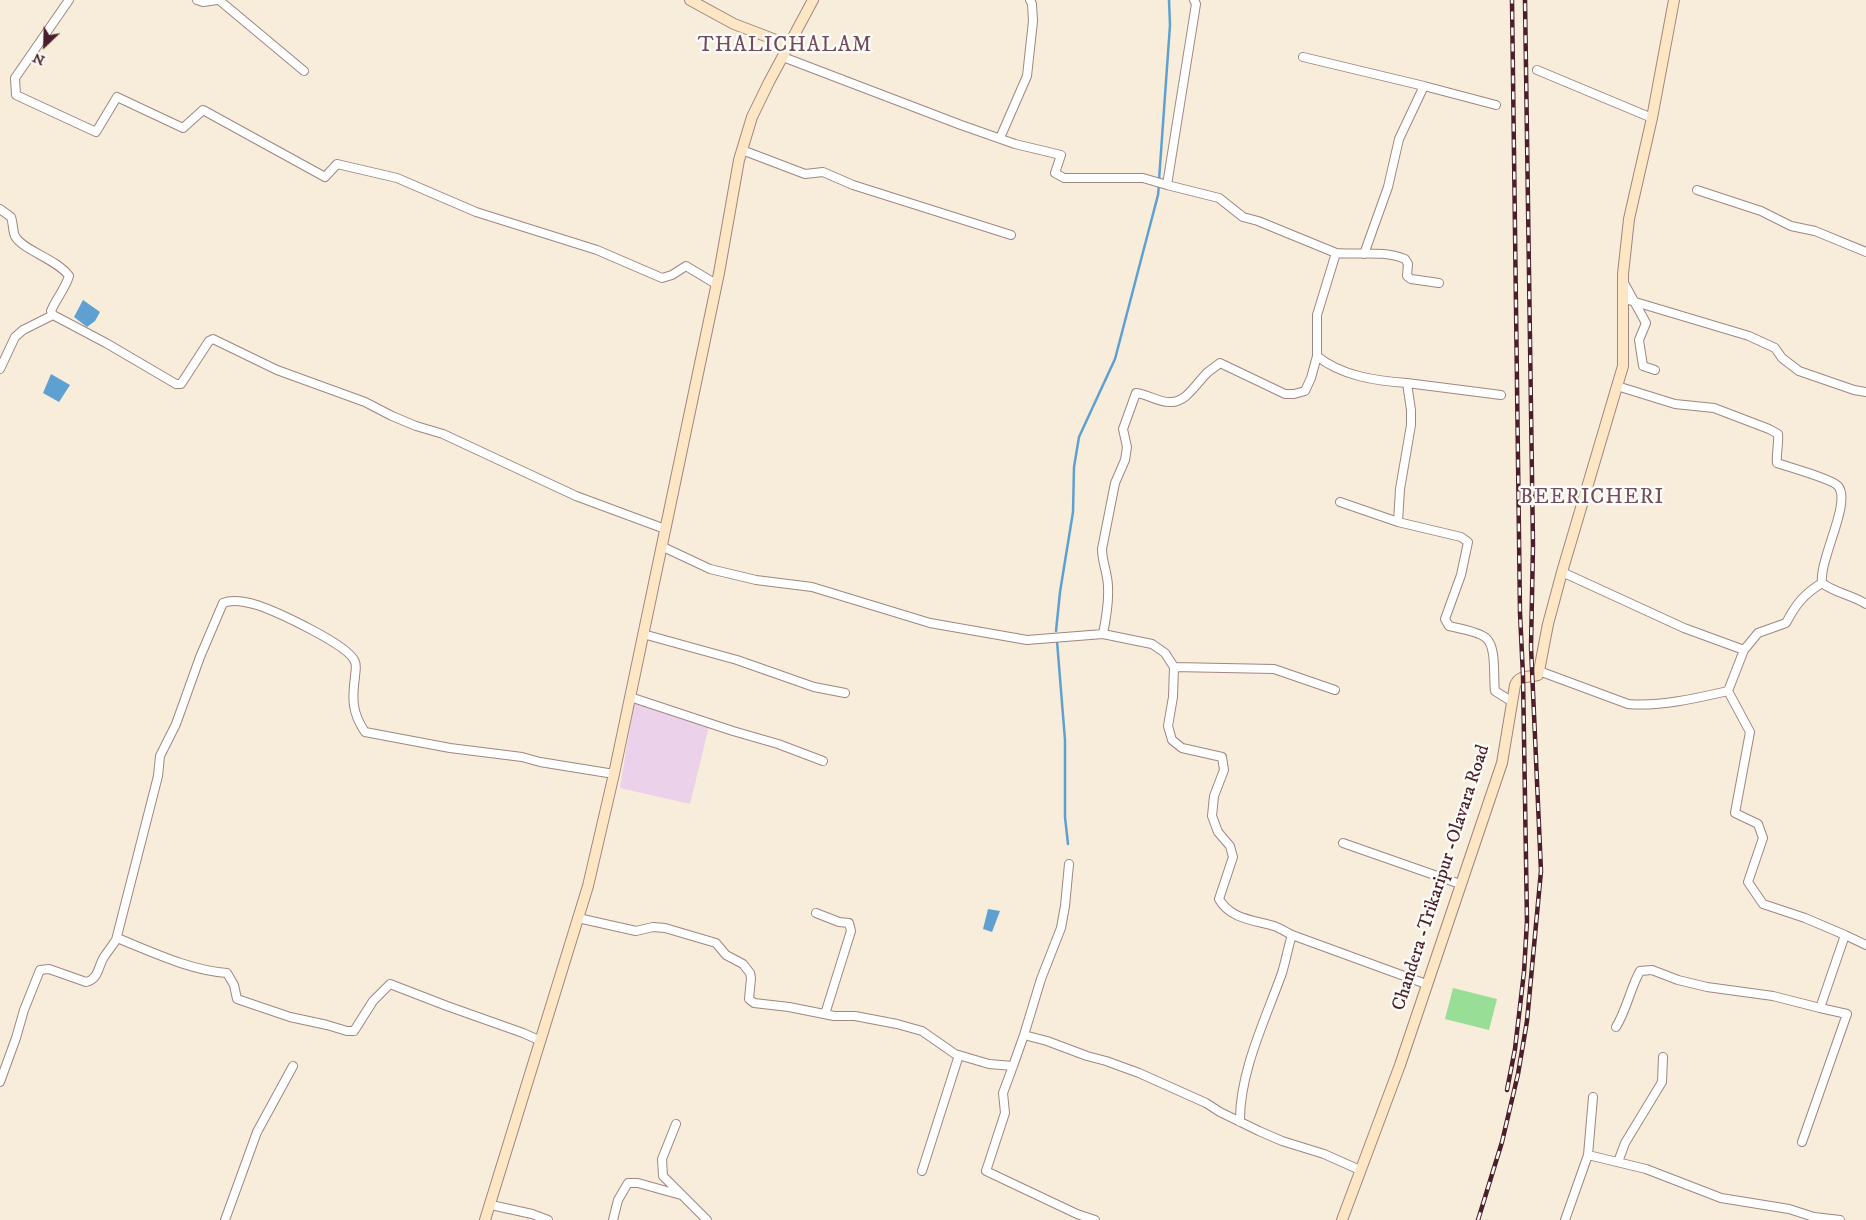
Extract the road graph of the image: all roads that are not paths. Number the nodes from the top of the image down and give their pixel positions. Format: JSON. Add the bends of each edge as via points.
{"nodes":[{"id":1,"x":69,"y":0,"type":"edge"},
{"id":2,"x":197,"y":0,"type":"edge"},
{"id":3,"x":218,"y":0,"type":"edge"},
{"id":4,"x":813,"y":0,"type":"edge"},
{"id":5,"x":1030,"y":0,"type":"edge"},
{"id":6,"x":1194,"y":0,"type":"edge"},
{"id":7,"x":1674,"y":0,"type":"edge"},
{"id":8,"x":696,"y":2,"type":"edge"},
{"id":9,"x":789,"y":45,"type":"junction"},
{"id":10,"x":783,"y":57,"type":"junction"},
{"id":11,"x":1303,"y":57,"type":"dead end"},
{"id":12,"x":1537,"y":70,"type":"dead end"},
{"id":13,"x":304,"y":71,"type":"dead end"},
{"id":14,"x":1424,"y":86,"type":"junction"},
{"id":15,"x":1496,"y":105,"type":"dead end"},
{"id":16,"x":1652,"y":118,"type":"junction"},
{"id":17,"x":1000,"y":138,"type":"junction"},
{"id":18,"x":742,"y":150,"type":"junction"},
{"id":19,"x":1162,"y":183,"type":"junction"},
{"id":20,"x":1697,"y":190,"type":"dead end"},
{"id":21,"x":0,"y":209,"type":"edge"},
{"id":22,"x":1011,"y":235,"type":"dead end"},
{"id":23,"x":1336,"y":252,"type":"junction"},
{"id":24,"x":1866,"y":252,"type":"edge"},
{"id":25,"x":1364,"y":254,"type":"junction"},
{"id":26,"x":1623,"y":281,"type":"junction"},
{"id":27,"x":1439,"y":283,"type":"dead end"},
{"id":28,"x":716,"y":284,"type":"junction"},
{"id":29,"x":1622,"y":298,"type":"junction"},
{"id":30,"x":1633,"y":301,"type":"junction"},
{"id":31,"x":53,"y":315,"type":"junction"},
{"id":32,"x":1317,"y":356,"type":"junction"},
{"id":33,"x":0,"y":369,"type":"edge"},
{"id":34,"x":1655,"y":370,"type":"dead end"},
{"id":35,"x":1407,"y":383,"type":"junction"},
{"id":36,"x":1617,"y":386,"type":"junction"},
{"id":37,"x":1866,"y":392,"type":"edge"},
{"id":38,"x":1501,"y":395,"type":"dead end"},
{"id":39,"x":1340,"y":502,"type":"dead end"},
{"id":40,"x":1398,"y":522,"type":"junction"},
{"id":41,"x":665,"y":529,"type":"junction"},
{"id":42,"x":661,"y":546,"type":"junction"},
{"id":43,"x":1562,"y":572,"type":"junction"},
{"id":44,"x":1822,"y":582,"type":"junction"},
{"id":45,"x":1866,"y":604,"type":"edge"},
{"id":46,"x":643,"y":634,"type":"junction"},
{"id":47,"x":1103,"y":634,"type":"junction"},
{"id":48,"x":1744,"y":650,"type":"junction"},
{"id":49,"x":1174,"y":667,"type":"junction"},
{"id":50,"x":1539,"y":671,"type":"junction"},
{"id":51,"x":1335,"y":690,"type":"dead end"},
{"id":52,"x":1728,"y":691,"type":"junction"},
{"id":53,"x":845,"y":693,"type":"dead end"},
{"id":54,"x":630,"y":696,"type":"junction"},
{"id":55,"x":1511,"y":701,"type":"junction"},
{"id":56,"x":823,"y":761,"type":"dead end"},
{"id":57,"x":614,"y":774,"type":"junction"},
{"id":58,"x":1343,"y":843,"type":"dead end"},
{"id":59,"x":1069,"y":864,"type":"dead end"},
{"id":60,"x":1460,"y":884,"type":"junction"},
{"id":61,"x":816,"y":913,"type":"dead end"},
{"id":62,"x":578,"y":918,"type":"junction"},
{"id":63,"x":1292,"y":935,"type":"junction"},
{"id":64,"x":1845,"y":936,"type":"junction"},
{"id":65,"x":117,"y":938,"type":"junction"},
{"id":66,"x":1866,"y":944,"type":"edge"},
{"id":67,"x":1426,"y":984,"type":"junction"},
{"id":68,"x":1820,"y":1008,"type":"junction"},
{"id":69,"x":825,"y":1014,"type":"junction"},
{"id":70,"x":1616,"y":1027,"type":"dead end"},
{"id":71,"x":1024,"y":1035,"type":"junction"},
{"id":72,"x":541,"y":1041,"type":"junction"},
{"id":73,"x":959,"y":1055,"type":"junction"},
{"id":74,"x":1663,"y":1056,"type":"dead end"},
{"id":75,"x":294,"y":1066,"type":"dead end"},
{"id":76,"x":1013,"y":1066,"type":"junction"},
{"id":77,"x":0,"y":1082,"type":"edge"},
{"id":78,"x":1593,"y":1097,"type":"dead end"},
{"id":79,"x":1240,"y":1122,"type":"junction"},
{"id":80,"x":676,"y":1124,"type":"dead end"},
{"id":81,"x":1802,"y":1142,"type":"dead end"},
{"id":82,"x":1588,"y":1155,"type":"junction"},
{"id":83,"x":1618,"y":1162,"type":"junction"},
{"id":84,"x":1360,"y":1170,"type":"junction"},
{"id":85,"x":922,"y":1171,"type":"dead end"},
{"id":86,"x":685,"y":1196,"type":"junction"},
{"id":87,"x":491,"y":1205,"type":"junction"},
{"id":88,"x":225,"y":1220,"type":"edge"},
{"id":89,"x":485,"y":1220,"type":"edge"},
{"id":90,"x":548,"y":1220,"type":"edge"},
{"id":91,"x":613,"y":1220,"type":"edge"},
{"id":92,"x":708,"y":1220,"type":"edge"},
{"id":93,"x":1095,"y":1220,"type":"edge"},
{"id":94,"x":1342,"y":1220,"type":"edge"},
{"id":95,"x":1565,"y":1220,"type":"edge"},
{"id":96,"x":1840,"y":1220,"type":"edge"}],
"edges":[{"from":1,"to":28,"type":"street","via":[[15,78],[16,95],[96,132],[118,97],[184,128],[203,110],[325,177],[337,164],[397,178],[476,212],[597,250],[662,278],[686,266]]},
{"from":2,"to":3,"type":"street"},
{"from":3,"to":13,"type":"street"},
{"from":4,"to":9,"type":"main road"},
{"from":5,"to":17,"type":"street","via":[[1033,21],[1027,76]]},
{"from":6,"to":19,"type":"street","via":[[1196,4]]},
{"from":7,"to":16,"type":"main road"},
{"from":8,"to":9,"type":"main road","via":[[734,24]]},
{"from":9,"to":10,"type":"main road"},
{"from":10,"to":17,"type":"street"},
{"from":10,"to":18,"type":"main road","via":[[752,117]]},
{"from":11,"to":14,"type":"street"},
{"from":12,"to":16,"type":"street"},
{"from":14,"to":15,"type":"street"},
{"from":14,"to":25,"type":"street","via":[[1399,139],[1388,187]]},
{"from":16,"to":26,"type":"main road","via":[[1630,219]]},
{"from":17,"to":19,"type":"street","via":[[1062,155],[1056,173],[1064,178],[1144,178]]},
{"from":18,"to":22,"type":"street","via":[[805,174],[823,172],[853,185]]},
{"from":18,"to":28,"type":"main road"},
{"from":19,"to":23,"type":"street","via":[[1219,198],[1243,217]]},
{"from":20,"to":24,"type":"street"},
{"from":21,"to":31,"type":"street","via":[[11,217],[17,238],[63,268],[69,276],[51,311]]},
{"from":23,"to":25,"type":"street"},
{"from":23,"to":32,"type":"street","via":[[1317,315]]},
{"from":25,"to":27,"type":"street","via":[[1400,256],[1408,264],[1407,276],[1411,279]]},
{"from":26,"to":29,"type":"main road"},
{"from":26,"to":30,"type":"street"},
{"from":28,"to":41,"type":"main road"},
{"from":29,"to":30,"type":"street"},
{"from":29,"to":36,"type":"main road","via":[[1623,366]]},
{"from":30,"to":34,"type":"street","via":[[1646,323],[1639,340],[1643,366]]},
{"from":30,"to":37,"type":"street","via":[[1749,336],[1775,348],[1799,371]]},
{"from":31,"to":33,"type":"street","via":[[23,330],[15,338]]},
{"from":31,"to":41,"type":"street","via":[[176,384],[181,384],[213,339],[277,370],[365,402],[416,426],[444,434],[576,496]]},
{"from":32,"to":35,"type":"street","via":[[1361,377]]},
{"from":32,"to":47,"type":"street","via":[[1305,390],[1294,394],[1285,394],[1220,363],[1181,400],[1171,402],[1136,393],[1124,429],[1125,460],[1115,483],[1103,541],[1102,558],[1108,588]]},
{"from":35,"to":38,"type":"street"},
{"from":35,"to":40,"type":"street","via":[[1411,424]]},
{"from":36,"to":43,"type":"main road"},
{"from":36,"to":44,"type":"street","via":[[1675,404],[1714,408],[1769,429],[1778,434],[1776,463],[1827,479],[1838,486],[1842,495],[1839,518],[1827,549]]},
{"from":39,"to":40,"type":"street"},
{"from":40,"to":55,"type":"street","via":[[1461,537],[1468,542],[1446,619],[1449,626],[1486,637],[1493,656],[1495,691]]},
{"from":41,"to":42,"type":"main road"},
{"from":42,"to":46,"type":"main road"},
{"from":42,"to":47,"type":"street","via":[[710,568],[756,580],[812,587],[930,623],[1027,640]]},
{"from":43,"to":48,"type":"street","via":[[1684,628]]},
{"from":43,"to":50,"type":"main road"},
{"from":44,"to":45,"type":"street"},
{"from":44,"to":48,"type":"street","via":[[1808,591],[1786,623],[1758,633]]},
{"from":46,"to":53,"type":"street","via":[[737,660],[814,687]]},
{"from":46,"to":54,"type":"main road"},
{"from":47,"to":49,"type":"street","via":[[1152,644],[1165,653]]},
{"from":48,"to":52,"type":"street"},
{"from":49,"to":51,"type":"street","via":[[1274,669]]},
{"from":49,"to":63,"type":"street","via":[[1168,726],[1172,740],[1182,748],[1222,758],[1224,770],[1214,796],[1212,816],[1233,857],[1219,899],[1223,906],[1242,918]]},
{"from":50,"to":52,"type":"street","via":[[1634,704],[1660,703]]},
{"from":50,"to":55,"type":"main road","name":"Chandera -Trikaripur -Olavara Road","via":[[1517,680]]},
{"from":52,"to":64,"type":"street","via":[[1750,732],[1735,813],[1758,824],[1763,838],[1748,882],[1763,904]]},
{"from":54,"to":56,"type":"street"},
{"from":54,"to":57,"type":"main road"},
{"from":55,"to":60,"type":"main road","name":"Chandera -Trikaripur -Olavara Road","via":[[1502,763]]},
{"from":57,"to":62,"type":"main road"},
{"from":57,"to":65,"type":"street","via":[[365,732],[354,712],[356,663],[351,654],[317,631],[257,605],[228,600],[218,613],[176,724],[160,756],[158,776]]},
{"from":58,"to":60,"type":"street"},
{"from":59,"to":71,"type":"street","via":[[1060,928]]},
{"from":60,"to":67,"type":"main road","name":"Chandera -Trikaripur -Olavara Road"},
{"from":61,"to":69,"type":"street","via":[[849,923],[851,931]]},
{"from":62,"to":69,"type":"street","via":[[636,931],[665,928],[716,943],[750,973],[749,999],[754,1003]]},
{"from":62,"to":72,"type":"main road"},
{"from":63,"to":67,"type":"street"},
{"from":63,"to":79,"type":"street","via":[[1246,1077]]},
{"from":64,"to":66,"type":"street"},
{"from":64,"to":68,"type":"street"},
{"from":65,"to":72,"type":"street","via":[[204,970],[227,973],[238,999],[347,1032],[354,1031],[373,1001],[390,984]]},
{"from":65,"to":77,"type":"street","via":[[91,980],[86,982],[49,969],[40,970]]},
{"from":67,"to":84,"type":"main road","name":"Chandera -Trikaripur -Olavara Road","via":[[1400,1065]]},
{"from":68,"to":70,"type":"street","via":[[1773,996],[1707,987],[1652,970],[1640,971]]},
{"from":68,"to":81,"type":"street","via":[[1847,1014]]},
{"from":69,"to":73,"type":"street","via":[[855,1016],[922,1031]]},
{"from":71,"to":76,"type":"street"},
{"from":71,"to":79,"type":"street","via":[[1139,1073]]},
{"from":72,"to":87,"type":"main road"},
{"from":73,"to":76,"type":"street","via":[[989,1064]]},
{"from":73,"to":85,"type":"street"},
{"from":74,"to":83,"type":"street","via":[[1662,1082],[1625,1143]]},
{"from":75,"to":88,"type":"street","via":[[257,1132]]},
{"from":76,"to":93,"type":"street","via":[[1003,1093],[1005,1113],[986,1171]]},
{"from":78,"to":82,"type":"street"},
{"from":79,"to":84,"type":"street"},
{"from":80,"to":86,"type":"street","via":[[662,1159],[663,1176]]},
{"from":82,"to":83,"type":"street"},
{"from":82,"to":95,"type":"street"},
{"from":83,"to":96,"type":"street","via":[[1666,1175],[1720,1198]]},
{"from":84,"to":94,"type":"main road","name":"Chandera -Trikaripur -Olavara Road"},
{"from":86,"to":91,"type":"street","via":[[628,1183],[618,1200]]},
{"from":86,"to":92,"type":"street"},
{"from":87,"to":89,"type":"main road"},
{"from":87,"to":90,"type":"street"}]}
